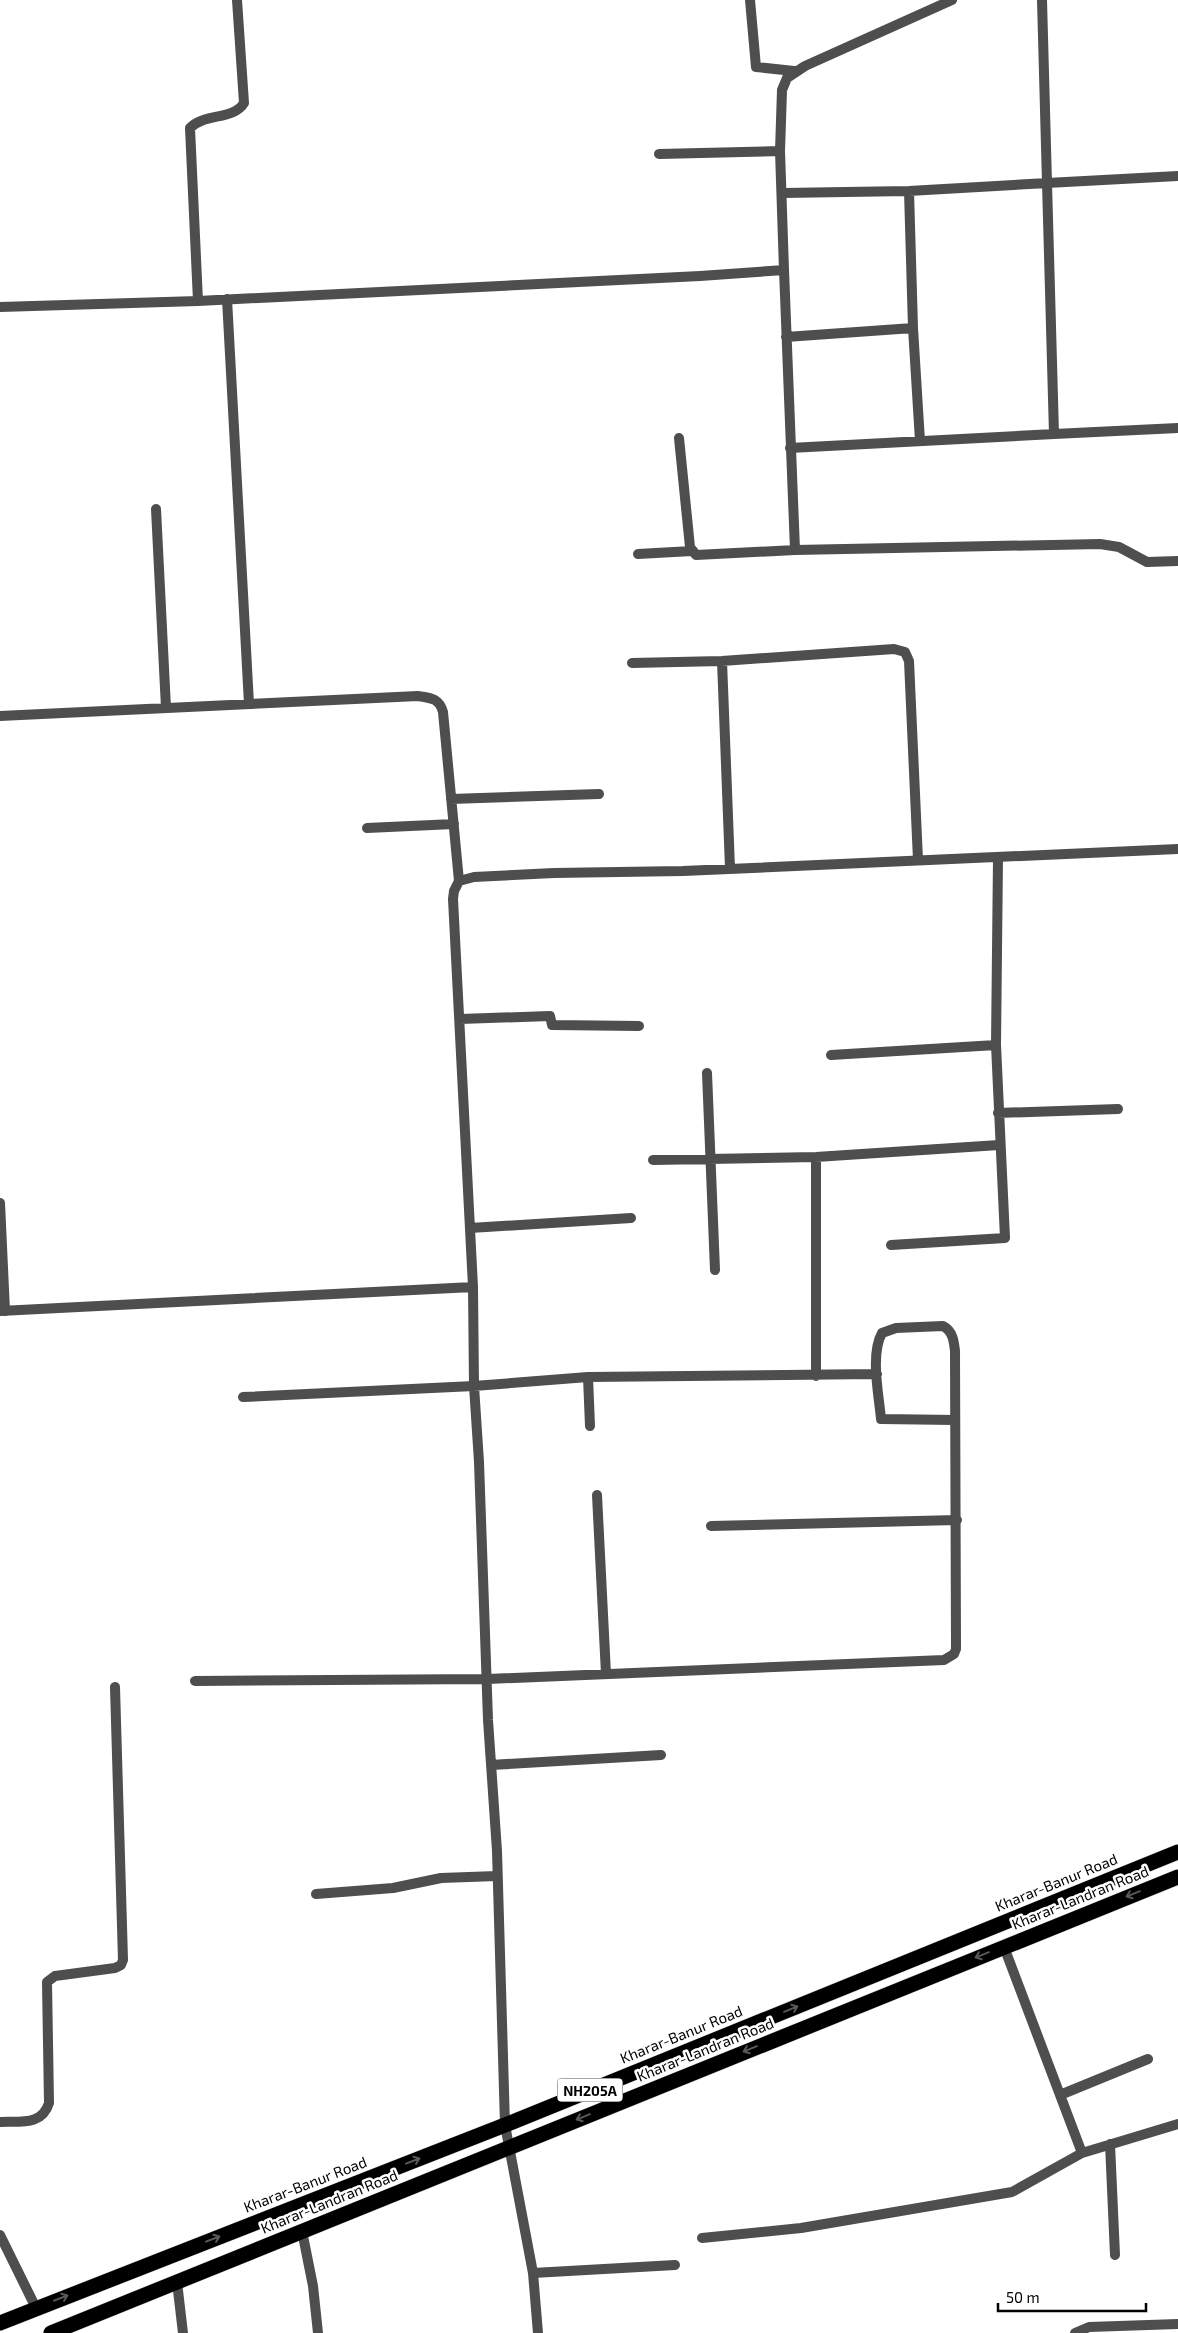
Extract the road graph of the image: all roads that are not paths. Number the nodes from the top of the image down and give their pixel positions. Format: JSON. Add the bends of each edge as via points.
{"nodes":[{"id":1,"x":237,"y":0,"type":"edge"},
{"id":2,"x":750,"y":0,"type":"edge"},
{"id":3,"x":952,"y":0,"type":"edge"},
{"id":4,"x":1042,"y":0,"type":"edge"},
{"id":5,"x":794,"y":71,"type":"junction"},
{"id":6,"x":780,"y":151,"type":"junction"},
{"id":7,"x":659,"y":154,"type":"dead end"},
{"id":8,"x":1178,"y":176,"type":"edge"},
{"id":9,"x":1047,"y":183,"type":"junction"},
{"id":10,"x":910,"y":191,"type":"junction"},
{"id":11,"x":783,"y":193,"type":"junction"},
{"id":12,"x":784,"y":270,"type":"junction"},
{"id":13,"x":227,"y":299,"type":"junction"},
{"id":14,"x":198,"y":301,"type":"junction"},
{"id":15,"x":0,"y":307,"type":"edge"},
{"id":16,"x":913,"y":328,"type":"junction"},
{"id":17,"x":786,"y":337,"type":"junction"},
{"id":18,"x":1178,"y":428,"type":"edge"},
{"id":19,"x":1054,"y":434,"type":"junction"},
{"id":20,"x":679,"y":438,"type":"dead end"},
{"id":21,"x":920,"y":441,"type":"junction"},
{"id":22,"x":790,"y":448,"type":"junction"},
{"id":23,"x":156,"y":509,"type":"dead end"},
{"id":24,"x":794,"y":550,"type":"junction"},
{"id":25,"x":692,"y":551,"type":"junction"},
{"id":26,"x":638,"y":554,"type":"dead end"},
{"id":27,"x":1178,"y":561,"type":"edge"},
{"id":28,"x":722,"y":661,"type":"junction"},
{"id":29,"x":632,"y":663,"type":"dead end"},
{"id":30,"x":249,"y":704,"type":"junction"},
{"id":31,"x":166,"y":708,"type":"junction"},
{"id":32,"x":0,"y":716,"type":"edge"},
{"id":33,"x":599,"y":794,"type":"dead end"},
{"id":34,"x":451,"y":799,"type":"junction"},
{"id":35,"x":454,"y":824,"type":"junction"},
{"id":36,"x":367,"y":828,"type":"dead end"},
{"id":37,"x":1178,"y":849,"type":"edge"},
{"id":38,"x":998,"y":858,"type":"junction"},
{"id":39,"x":918,"y":860,"type":"junction"},
{"id":40,"x":730,"y":868,"type":"junction"},
{"id":41,"x":459,"y":881,"type":"junction"},
{"id":42,"x":460,"y":1019,"type":"junction"},
{"id":43,"x":638,"y":1026,"type":"dead end"},
{"id":44,"x":996,"y":1044,"type":"junction"},
{"id":45,"x":832,"y":1055,"type":"dead end"},
{"id":46,"x":707,"y":1073,"type":"dead end"},
{"id":47,"x":1118,"y":1109,"type":"dead end"},
{"id":48,"x":998,"y":1114,"type":"junction"},
{"id":49,"x":999,"y":1145,"type":"junction"},
{"id":50,"x":816,"y":1157,"type":"junction"},
{"id":51,"x":710,"y":1159,"type":"junction"},
{"id":52,"x":653,"y":1160,"type":"dead end"},
{"id":53,"x":0,"y":1203,"type":"edge"},
{"id":54,"x":631,"y":1218,"type":"dead end"},
{"id":55,"x":470,"y":1228,"type":"junction"},
{"id":56,"x":891,"y":1245,"type":"dead end"},
{"id":57,"x":715,"y":1270,"type":"dead end"},
{"id":58,"x":473,"y":1287,"type":"junction"},
{"id":59,"x":2,"y":1311,"type":"edge"},
{"id":60,"x":877,"y":1374,"type":"junction"},
{"id":61,"x":816,"y":1376,"type":"junction"},
{"id":62,"x":588,"y":1377,"type":"junction"},
{"id":63,"x":474,"y":1386,"type":"junction"},
{"id":64,"x":243,"y":1397,"type":"dead end"},
{"id":65,"x":955,"y":1420,"type":"junction"},
{"id":66,"x":590,"y":1426,"type":"dead end"},
{"id":67,"x":597,"y":1495,"type":"dead end"},
{"id":68,"x":956,"y":1520,"type":"junction"},
{"id":69,"x":711,"y":1526,"type":"dead end"},
{"id":70,"x":606,"y":1674,"type":"junction"},
{"id":71,"x":488,"y":1679,"type":"junction"},
{"id":72,"x":195,"y":1681,"type":"dead end"},
{"id":73,"x":115,"y":1687,"type":"dead end"},
{"id":74,"x":661,"y":1755,"type":"dead end"},
{"id":75,"x":491,"y":1765,"type":"junction"},
{"id":76,"x":1178,"y":1852,"type":"edge"},
{"id":77,"x":497,"y":1876,"type":"junction"},
{"id":78,"x":1178,"y":1877,"type":"edge"},
{"id":79,"x":316,"y":1894,"type":"dead end"},
{"id":80,"x":1004,"y":1946,"type":"junction"},
{"id":81,"x":1148,"y":2059,"type":"dead end"},
{"id":82,"x":1060,"y":2094,"type":"junction"},
{"id":83,"x":0,"y":2122,"type":"edge"},
{"id":84,"x":1178,"y":2124,"type":"edge"},
{"id":85,"x":505,"y":2125,"type":"junction"},
{"id":86,"x":1110,"y":2144,"type":"junction"},
{"id":87,"x":509,"y":2148,"type":"junction"},
{"id":88,"x":1082,"y":2153,"type":"junction"},
{"id":89,"x":302,"y":2231,"type":"junction"},
{"id":90,"x":0,"y":2235,"type":"edge"},
{"id":91,"x":702,"y":2238,"type":"dead end"},
{"id":92,"x":1115,"y":2255,"type":"dead end"},
{"id":93,"x":675,"y":2265,"type":"dead end"},
{"id":94,"x":534,"y":2273,"type":"junction"},
{"id":95,"x":177,"y":2282,"type":"junction"},
{"id":96,"x":36,"y":2308,"type":"junction"},
{"id":97,"x":1,"y":2321,"type":"edge"},
{"id":98,"x":1178,"y":2324,"type":"edge"},
{"id":99,"x":50,"y":2333,"type":"edge"},
{"id":100,"x":183,"y":2333,"type":"edge"},
{"id":101,"x":318,"y":2333,"type":"edge"},
{"id":102,"x":538,"y":2333,"type":"edge"},
{"id":103,"x":1074,"y":2333,"type":"edge"}],
"edges":[{"from":1,"to":14,"type":"street","via":[[244,103],[235,112],[201,120],[190,128]]},
{"from":2,"to":5,"type":"street","via":[[756,67]]},
{"from":3,"to":5,"type":"street"},
{"from":4,"to":9,"type":"street"},
{"from":5,"to":6,"type":"street","via":[[782,90]]},
{"from":6,"to":7,"type":"street"},
{"from":6,"to":11,"type":"street"},
{"from":8,"to":9,"type":"street"},
{"from":9,"to":10,"type":"street"},
{"from":9,"to":19,"type":"street"},
{"from":10,"to":11,"type":"street"},
{"from":10,"to":16,"type":"street"},
{"from":11,"to":12,"type":"street"},
{"from":12,"to":13,"type":"street"},
{"from":12,"to":17,"type":"street"},
{"from":13,"to":14,"type":"street"},
{"from":13,"to":30,"type":"street"},
{"from":14,"to":15,"type":"street"},
{"from":16,"to":17,"type":"street"},
{"from":16,"to":21,"type":"street"},
{"from":17,"to":22,"type":"street"},
{"from":18,"to":19,"type":"street"},
{"from":19,"to":21,"type":"street"},
{"from":20,"to":25,"type":"street"},
{"from":21,"to":22,"type":"street"},
{"from":22,"to":24,"type":"street"},
{"from":23,"to":31,"type":"street"},
{"from":24,"to":25,"type":"street","via":[[702,555]]},
{"from":24,"to":27,"type":"street","via":[[1100,544],[1118,546],[1146,562]]},
{"from":25,"to":26,"type":"street"},
{"from":28,"to":29,"type":"street"},
{"from":28,"to":39,"type":"street","via":[[894,649],[905,652],[909,662]]},
{"from":28,"to":40,"type":"street"},
{"from":30,"to":31,"type":"street"},
{"from":30,"to":34,"type":"street","via":[[418,696],[436,699],[443,712]]},
{"from":31,"to":32,"type":"street"},
{"from":33,"to":34,"type":"street"},
{"from":34,"to":35,"type":"street"},
{"from":35,"to":36,"type":"street"},
{"from":35,"to":41,"type":"street"},
{"from":37,"to":38,"type":"street"},
{"from":38,"to":39,"type":"street"},
{"from":38,"to":44,"type":"street"},
{"from":39,"to":40,"type":"street"},
{"from":40,"to":41,"type":"street","via":[[554,873],[474,877]]},
{"from":41,"to":42,"type":"street","via":[[453,899]]},
{"from":42,"to":43,"type":"street","via":[[550,1016],[552,1025]]},
{"from":42,"to":55,"type":"street"},
{"from":44,"to":45,"type":"street"},
{"from":44,"to":48,"type":"street"},
{"from":46,"to":51,"type":"street"},
{"from":47,"to":48,"type":"street"},
{"from":48,"to":49,"type":"street"},
{"from":49,"to":50,"type":"street"},
{"from":49,"to":56,"type":"street","via":[[1005,1238]]},
{"from":50,"to":51,"type":"street"},
{"from":50,"to":61,"type":"street"},
{"from":51,"to":52,"type":"street"},
{"from":51,"to":57,"type":"street"},
{"from":53,"to":59,"type":"street"},
{"from":54,"to":55,"type":"street"},
{"from":55,"to":58,"type":"street"},
{"from":58,"to":59,"type":"street"},
{"from":58,"to":63,"type":"street"},
{"from":60,"to":61,"type":"street"},
{"from":60,"to":65,"type":"street","via":[[881,1419]]},
{"from":60,"to":65,"type":"street","via":[[877,1346],[882,1333],[896,1328],[947,1328],[954,1342]]},
{"from":61,"to":62,"type":"street"},
{"from":62,"to":63,"type":"street"},
{"from":62,"to":66,"type":"street"},
{"from":63,"to":64,"type":"street"},
{"from":63,"to":71,"type":"street"},
{"from":65,"to":68,"type":"street"},
{"from":67,"to":70,"type":"street"},
{"from":68,"to":69,"type":"street"},
{"from":68,"to":70,"type":"street","via":[[956,1649],[949,1658]]},
{"from":70,"to":71,"type":"street"},
{"from":71,"to":72,"type":"street"},
{"from":71,"to":75,"type":"street"},
{"from":73,"to":83,"type":"street","via":[[123,1960],[115,1968],[55,1976],[47,1982],[47,2110],[35,2120]]},
{"from":74,"to":75,"type":"street"},
{"from":75,"to":77,"type":"street"},
{"from":85,"to":76,"type":"highway","name":"Kharar-Banur Road","number":"NH205A","one_way":true},
{"from":77,"to":79,"type":"street","via":[[441,1878],[393,1888]]},
{"from":77,"to":85,"type":"street"},
{"from":78,"to":80,"type":"highway","name":"Kharar-Landran Road","number":"NH205A","one_way":true},
{"from":80,"to":82,"type":"street"},
{"from":80,"to":87,"type":"highway","name":"Kharar-Landran Road","number":"NH205A","one_way":true},
{"from":81,"to":82,"type":"street"},
{"from":82,"to":88,"type":"street"},
{"from":84,"to":86,"type":"street"},
{"from":85,"to":87,"type":"street"},
{"from":96,"to":85,"type":"highway","name":"Kharar-Banur Road","number":"NH205A","one_way":true},
{"from":86,"to":88,"type":"street"},
{"from":86,"to":92,"type":"street"},
{"from":87,"to":89,"type":"highway","name":"Kharar-Landran Road","number":"NH205A"},
{"from":87,"to":94,"type":"street"},
{"from":88,"to":91,"type":"street","via":[[1012,2192],[801,2228]]},
{"from":89,"to":95,"type":"highway","name":"Kharar-Landran Road","number":"NH205A"},
{"from":89,"to":101,"type":"street"},
{"from":90,"to":96,"type":"street"},
{"from":93,"to":94,"type":"street"},
{"from":94,"to":102,"type":"street"},
{"from":95,"to":99,"type":"highway","name":"Kharar-Landran Road","number":"NH205A"},
{"from":95,"to":100,"type":"street"},
{"from":96,"to":97,"type":"highway","name":"Kharar-Banur Road","number":"NH205A"},
{"from":98,"to":103,"type":"street","via":[[1089,2328]]}]}
